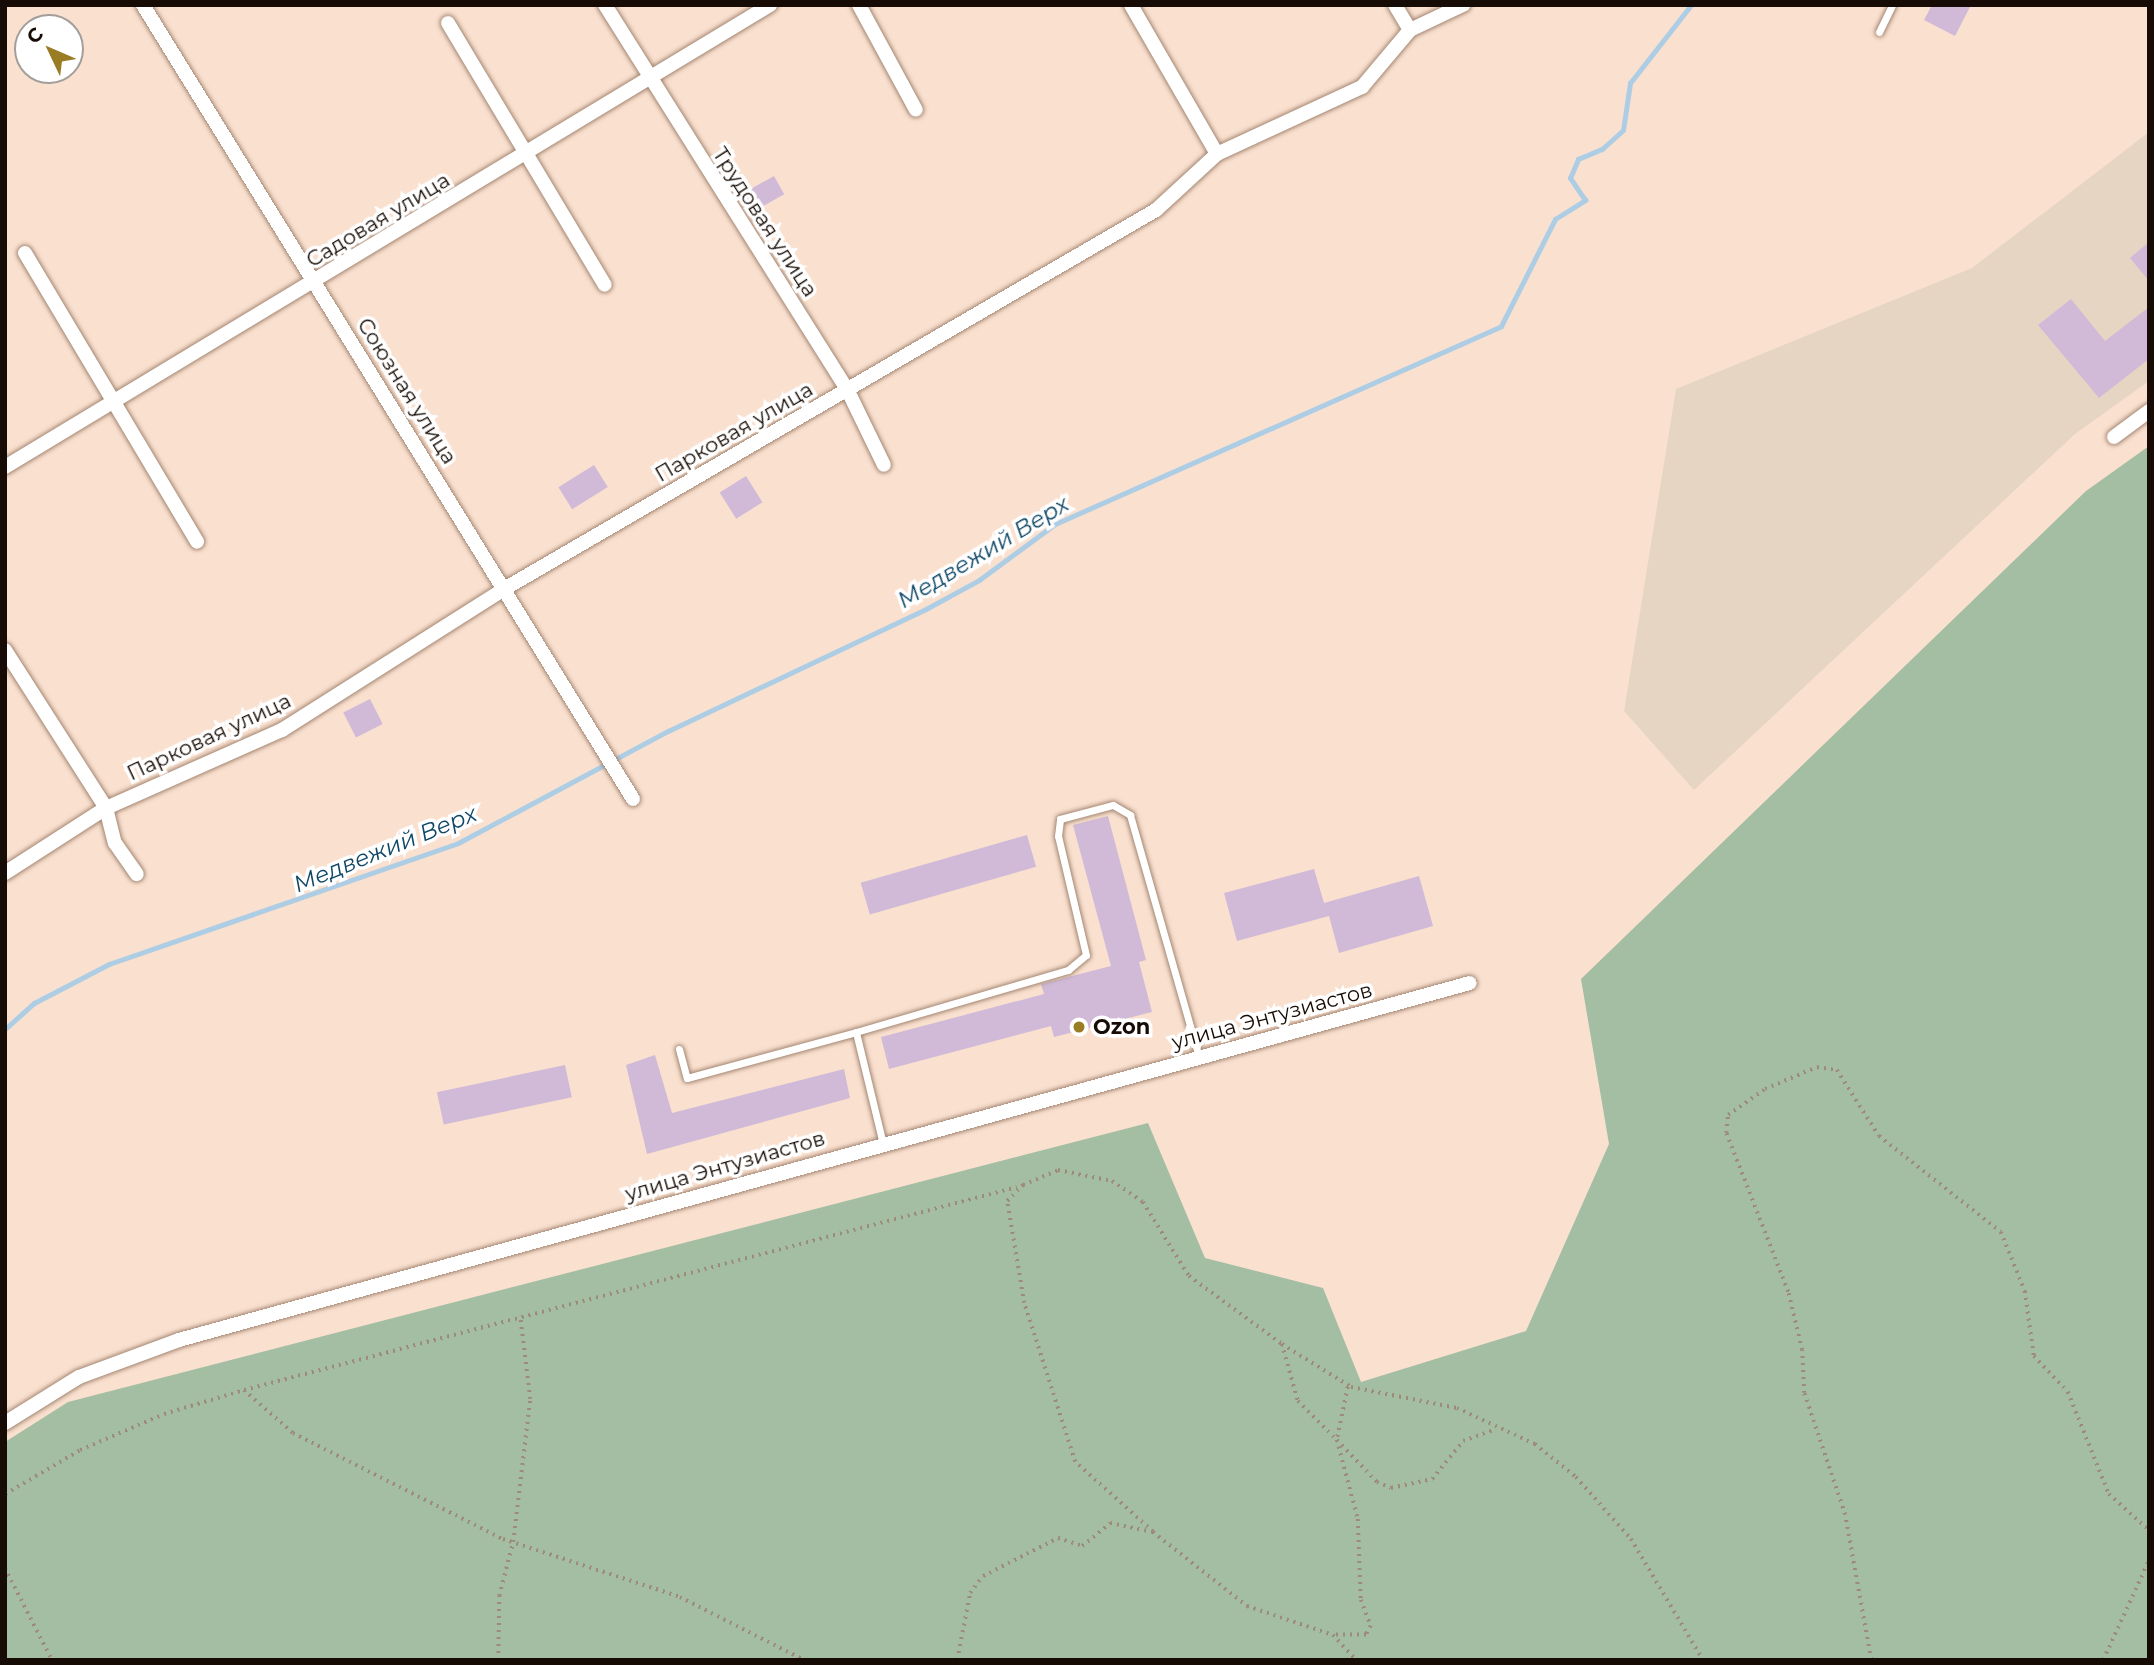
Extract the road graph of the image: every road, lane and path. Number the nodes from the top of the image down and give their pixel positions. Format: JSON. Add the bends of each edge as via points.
{"nodes":[{"id":1,"x":143,"y":5,"type":"edge"},
{"id":2,"x":605,"y":5,"type":"edge"},
{"id":3,"x":770,"y":5,"type":"edge"},
{"id":4,"x":859,"y":5,"type":"edge"},
{"id":5,"x":1131,"y":5,"type":"edge"},
{"id":6,"x":1395,"y":5,"type":"edge"},
{"id":7,"x":1462,"y":5,"type":"edge"},
{"id":8,"x":1892,"y":5,"type":"edge"},
{"id":9,"x":447,"y":23,"type":"dead end"},
{"id":10,"x":1410,"y":30,"type":"junction"},
{"id":11,"x":1879,"y":32,"type":"dead end"},
{"id":12,"x":649,"y":80,"type":"junction"},
{"id":13,"x":916,"y":110,"type":"dead end"},
{"id":14,"x":1217,"y":154,"type":"junction"},
{"id":15,"x":525,"y":157,"type":"junction"},
{"id":16,"x":24,"y":253,"type":"dead end"},
{"id":17,"x":316,"y":282,"type":"junction"},
{"id":18,"x":605,"y":285,"type":"dead end"},
{"id":19,"x":848,"y":391,"type":"junction"},
{"id":20,"x":111,"y":404,"type":"junction"},
{"id":21,"x":2149,"y":411,"type":"edge"},
{"id":22,"x":2113,"y":437,"type":"dead end"},
{"id":23,"x":884,"y":465,"type":"dead end"},
{"id":24,"x":5,"y":467,"type":"edge"},
{"id":25,"x":197,"y":542,"type":"dead end"},
{"id":26,"x":504,"y":589,"type":"junction"},
{"id":27,"x":5,"y":650,"type":"edge"},
{"id":28,"x":633,"y":799,"type":"dead end"},
{"id":29,"x":106,"y":808,"type":"junction"},
{"id":30,"x":5,"y":873,"type":"edge"},
{"id":31,"x":137,"y":874,"type":"dead end"},
{"id":32,"x":1470,"y":983,"type":"dead end"},
{"id":33,"x":856,"y":1032,"type":"junction"},
{"id":34,"x":679,"y":1049,"type":"dead end"},
{"id":35,"x":1199,"y":1058,"type":"junction"},
{"id":36,"x":883,"y":1144,"type":"junction"},
{"id":37,"x":1023,"y":1185,"type":"junction"},
{"id":38,"x":520,"y":1315,"type":"junction"},
{"id":39,"x":1282,"y":1344,"type":"junction"},
{"id":40,"x":1349,"y":1386,"type":"junction"},
{"id":41,"x":244,"y":1390,"type":"junction"},
{"id":42,"x":5,"y":1423,"type":"edge"},
{"id":43,"x":1496,"y":1429,"type":"junction"},
{"id":44,"x":1337,"y":1440,"type":"junction"},
{"id":45,"x":5,"y":1494,"type":"edge"},
{"id":46,"x":2149,"y":1530,"type":"edge"},
{"id":47,"x":1153,"y":1532,"type":"junction"},
{"id":48,"x":513,"y":1542,"type":"junction"},
{"id":49,"x":2149,"y":1560,"type":"edge"},
{"id":50,"x":5,"y":1568,"type":"edge"},
{"id":51,"x":1333,"y":1635,"type":"junction"},
{"id":52,"x":52,"y":1660,"type":"edge"},
{"id":53,"x":498,"y":1660,"type":"edge"},
{"id":54,"x":804,"y":1660,"type":"edge"},
{"id":55,"x":957,"y":1660,"type":"edge"},
{"id":56,"x":1356,"y":1660,"type":"edge"},
{"id":57,"x":1703,"y":1660,"type":"edge"},
{"id":58,"x":1871,"y":1660,"type":"edge"},
{"id":59,"x":2103,"y":1660,"type":"edge"}],
"edges":[{"from":1,"to":17,"type":"street","name":"Союзная улица"},
{"from":2,"to":12,"type":"street","name":"Трудовая улица"},
{"from":3,"to":12,"type":"street","name":"Садовая улица"},
{"from":4,"to":13,"type":"street"},
{"from":5,"to":14,"type":"street"},
{"from":6,"to":10,"type":"street"},
{"from":7,"to":10,"type":"street","name":"Парковая улица"},
{"from":8,"to":11,"type":"lane"},
{"from":9,"to":15,"type":"street"},
{"from":10,"to":14,"type":"street","name":"Парковая улица","via":[[1362,87]]},
{"from":12,"to":15,"type":"street","name":"Садовая улица"},
{"from":12,"to":19,"type":"street","name":"Трудовая улица"},
{"from":14,"to":19,"type":"street","name":"Парковая улица","via":[[1156,210]]},
{"from":15,"to":17,"type":"street","name":"Садовая улица"},
{"from":15,"to":18,"type":"street"},
{"from":16,"to":20,"type":"street"},
{"from":17,"to":20,"type":"street","name":"Садовая улица"},
{"from":17,"to":26,"type":"street","name":"Союзная улица"},
{"from":19,"to":23,"type":"street","name":"Трудовая улица"},
{"from":19,"to":26,"type":"street","name":"Парковая улица"},
{"from":20,"to":24,"type":"street","name":"Садовая улица"},
{"from":20,"to":25,"type":"street"},
{"from":21,"to":22,"type":"street"},
{"from":26,"to":28,"type":"street","name":"Союзная улица"},
{"from":26,"to":29,"type":"street","name":"Парковая улица","via":[[282,730]]},
{"from":27,"to":29,"type":"street"},
{"from":29,"to":30,"type":"street","name":"Парковая улица"},
{"from":29,"to":31,"type":"street","via":[[115,843]]},
{"from":32,"to":35,"type":"street","name":"улица Энтузиастов"},
{"from":33,"to":34,"type":"lane","via":[[687,1079]]},
{"from":33,"to":35,"type":"lane","via":[[1068,970],[1086,955],[1058,836],[1060,819],[1113,805],[1130,814]]},
{"from":33,"to":36,"type":"lane"},
{"from":35,"to":36,"type":"street","name":"улица Энтузиастов"},
{"from":36,"to":42,"type":"street","name":"улица Энтузиастов","via":[[179,1340],[79,1377]]},
{"from":37,"to":38,"type":"path"},
{"from":37,"to":39,"type":"path","via":[[1058,1170],[1112,1181],[1154,1211],[1189,1276]]},
{"from":37,"to":47,"type":"path","via":[[1012,1192],[1006,1218],[1064,1441],[1091,1481]]},
{"from":38,"to":41,"type":"path"},
{"from":38,"to":48,"type":"path","via":[[530,1399]]},
{"from":39,"to":40,"type":"path"},
{"from":39,"to":44,"type":"path","via":[[1298,1401]]},
{"from":40,"to":43,"type":"path","via":[[1457,1408]]},
{"from":40,"to":44,"type":"path"},
{"from":41,"to":45,"type":"path","via":[[164,1414],[80,1450]]},
{"from":41,"to":48,"type":"path","via":[[293,1433]]},
{"from":43,"to":44,"type":"path","via":[[1463,1441],[1432,1479],[1403,1490],[1377,1482]]},
{"from":43,"to":57,"type":"path","via":[[1535,1444],[1603,1505],[1631,1539]]},
{"from":44,"to":51,"type":"path","via":[[1358,1519],[1361,1600],[1371,1626],[1366,1635]]},
{"from":46,"to":58,"type":"path","via":[[2109,1494],[2068,1392],[2034,1356],[2025,1292],[2001,1232],[1879,1136],[1837,1070],[1817,1067],[1765,1088],[1728,1115],[1726,1133],[1793,1311],[1804,1393],[1845,1515]]},
{"from":47,"to":51,"type":"path","via":[[1247,1606]]},
{"from":47,"to":55,"type":"path","via":[[1111,1523],[1082,1546],[1058,1538],[983,1576],[970,1593]]},
{"from":48,"to":53,"type":"path","via":[[499,1596]]},
{"from":48,"to":54,"type":"path","via":[[680,1597]]},
{"from":49,"to":59,"type":"path"},
{"from":50,"to":52,"type":"path"},
{"from":51,"to":56,"type":"path"}]}
